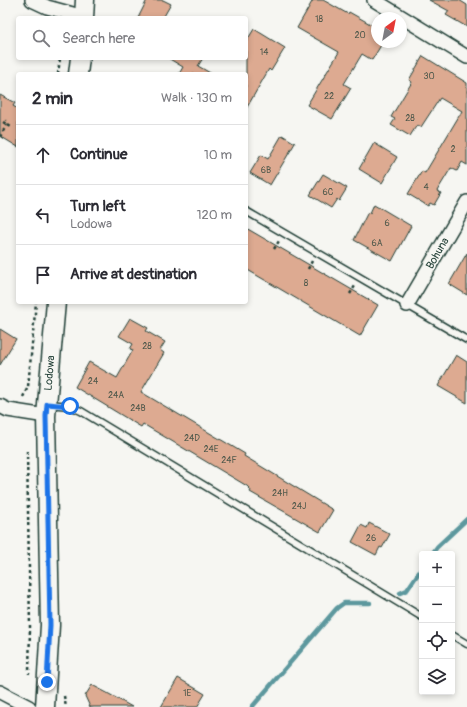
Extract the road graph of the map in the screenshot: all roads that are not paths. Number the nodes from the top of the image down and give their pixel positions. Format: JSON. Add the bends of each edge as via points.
{"nodes":[{"id":1,"x":32,"y":0,"type":"edge"},
{"id":2,"x":374,"y":0,"type":"edge"},
{"id":3,"x":84,"y":12,"type":"edge"},
{"id":4,"x":467,"y":57,"type":"edge"},
{"id":5,"x":80,"y":60,"type":"edge"},
{"id":6,"x":78,"y":72,"type":"edge"},
{"id":7,"x":467,"y":202,"type":"edge"},
{"id":8,"x":248,"y":212,"type":"edge"},
{"id":9,"x":56,"y":304,"type":"edge"},
{"id":10,"x":407,"y":305,"type":"junction"},
{"id":11,"x":467,"y":340,"type":"edge"},
{"id":12,"x":0,"y":406,"type":"edge"},
{"id":13,"x":46,"y":410,"type":"junction"},
{"id":14,"x":419,"y":615,"type":"edge"},
{"id":15,"x":455,"y":637,"type":"edge"},
{"id":16,"x":467,"y":644,"type":"edge"},
{"id":17,"x":0,"y":692,"type":"edge"},
{"id":18,"x":29,"y":707,"type":"edge"},
{"id":19,"x":46,"y":707,"type":"edge"}],
"edges":[{"from":1,"to":3,"type":"street","via":[[47,7]]},
{"from":2,"to":4,"type":"street"},
{"from":5,"to":6,"type":"street"},
{"from":7,"to":10,"type":"street","name":"Bohuna"},
{"from":8,"to":10,"type":"lane"},
{"from":9,"to":13,"type":"street","name":"Lodowa"},
{"from":10,"to":11,"type":"lane"},
{"from":12,"to":13,"type":"street","via":[[8,410]]},
{"from":13,"to":14,"type":"lane","via":[[70,406],[81,411]]},
{"from":13,"to":19,"type":"street","name":"Lodowa","via":[[50,625]]},
{"from":15,"to":16,"type":"lane"},
{"from":17,"to":18,"type":"street"}]}
